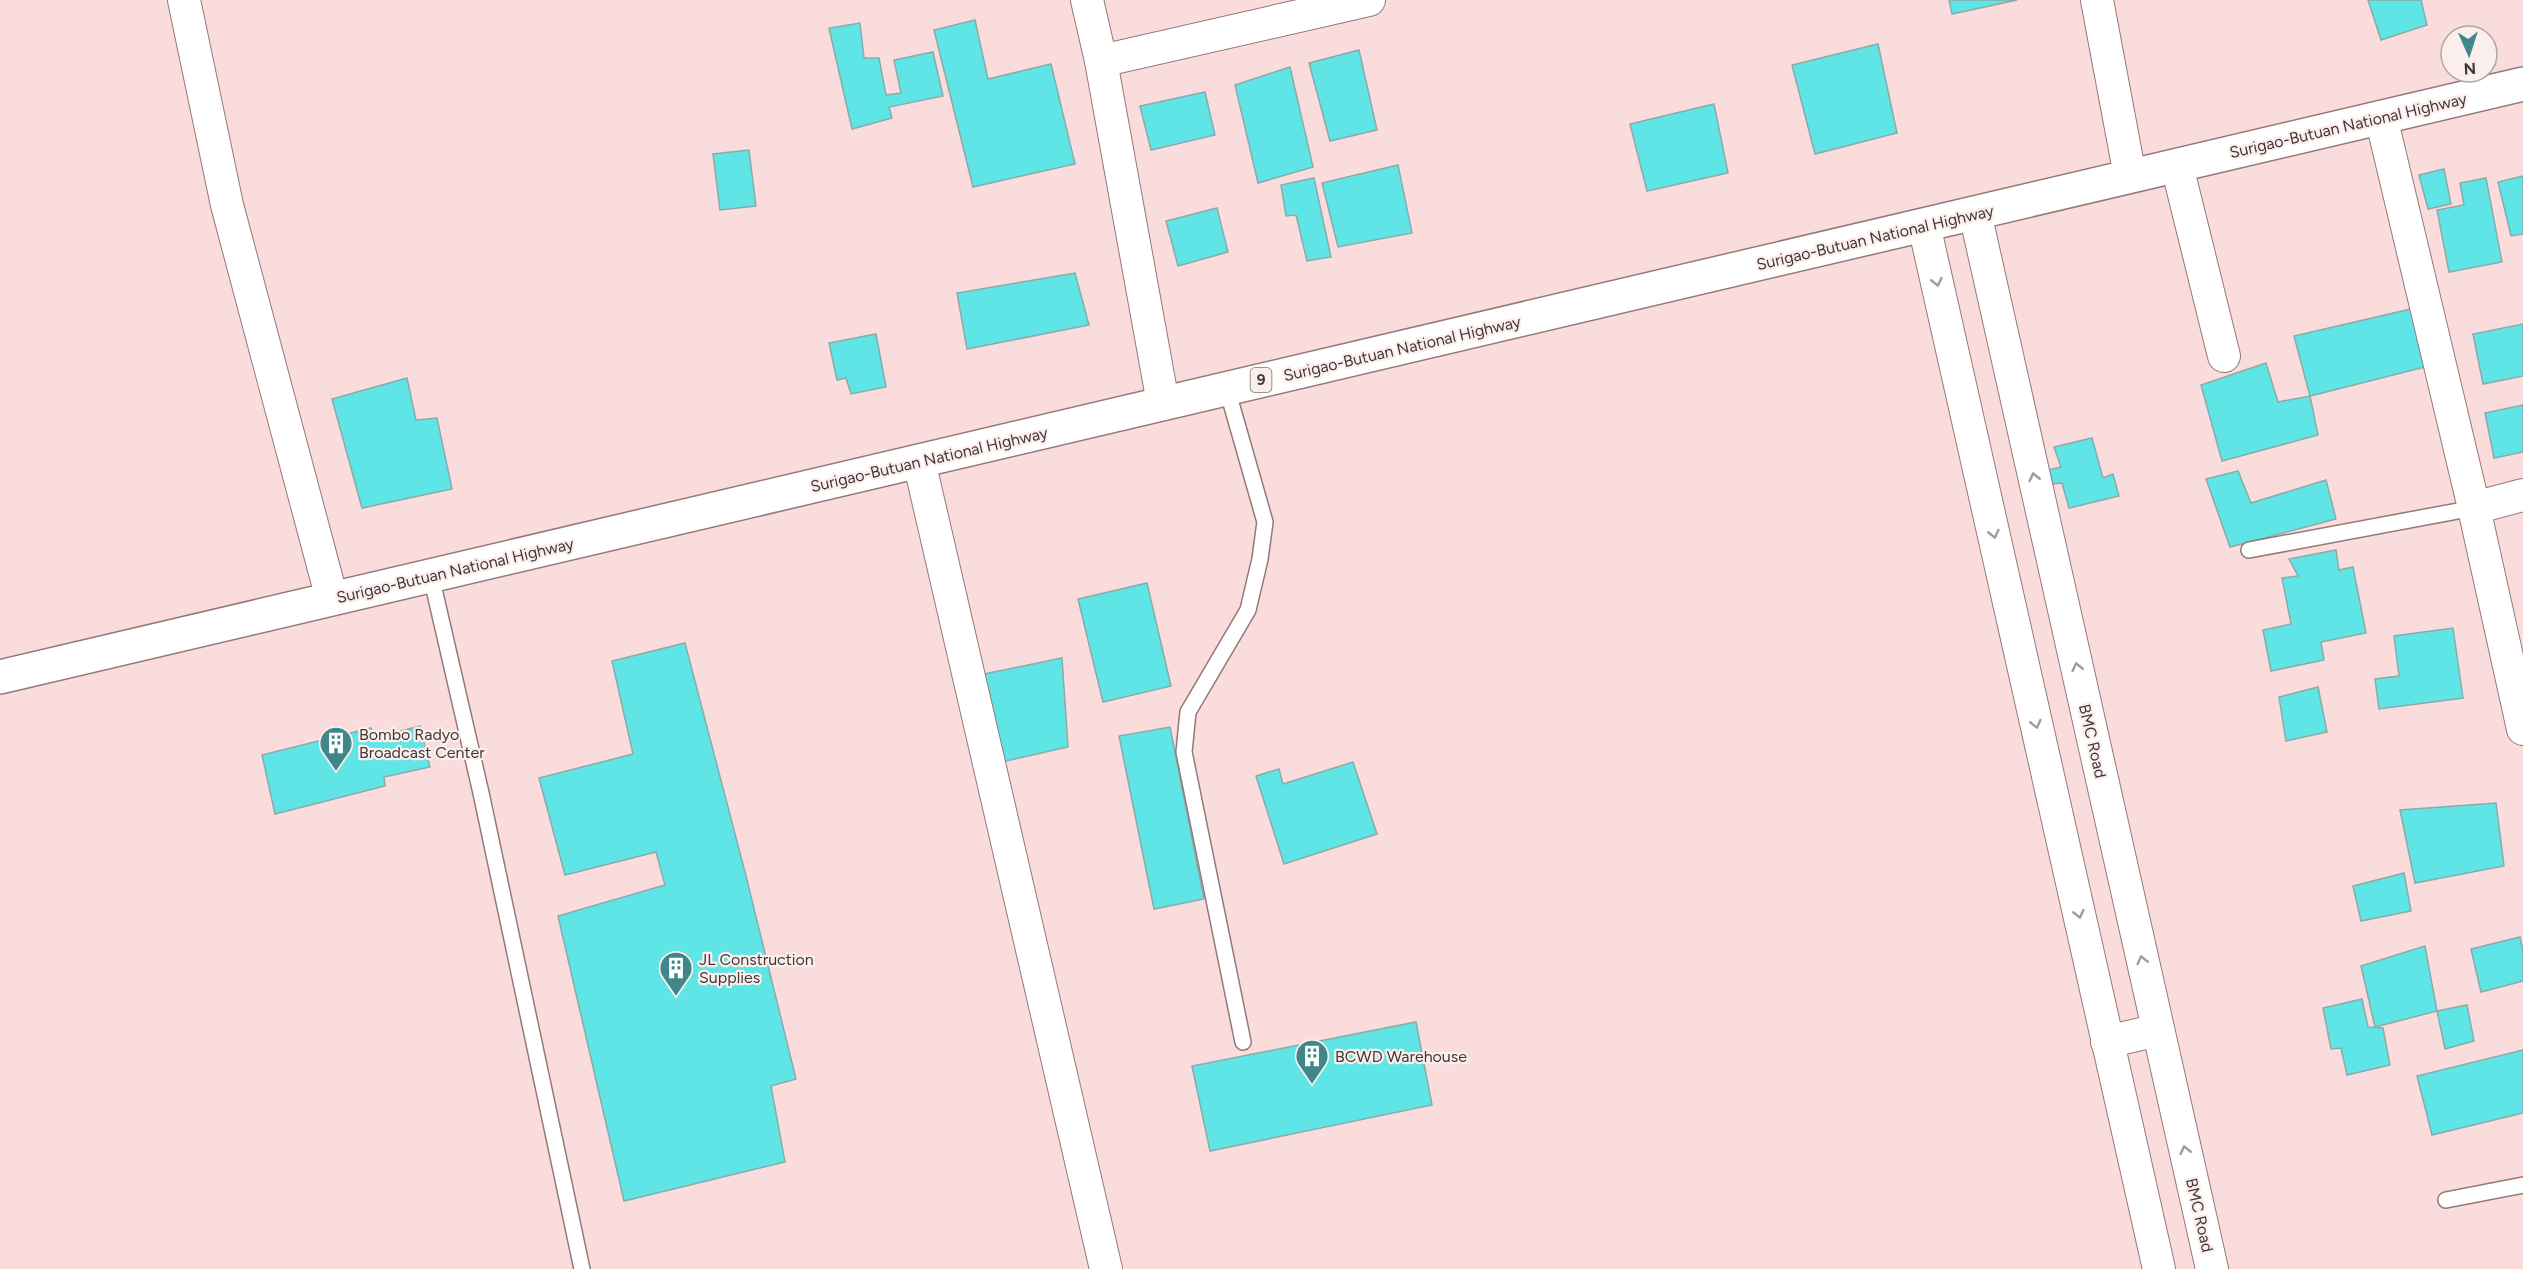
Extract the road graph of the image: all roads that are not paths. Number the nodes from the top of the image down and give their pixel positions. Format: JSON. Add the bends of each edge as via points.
{"nodes":[{"id":1,"x":184,"y":0,"type":"edge"},
{"id":2,"x":1087,"y":0,"type":"edge"},
{"id":3,"x":1369,"y":0,"type":"edge"},
{"id":4,"x":2097,"y":0,"type":"edge"},
{"id":5,"x":1101,"y":61,"type":"junction"},
{"id":6,"x":2523,"y":84,"type":"edge"},
{"id":7,"x":2381,"y":117,"type":"junction"},
{"id":8,"x":2177,"y":166,"type":"junction"},
{"id":9,"x":2130,"y":177,"type":"junction"},
{"id":10,"x":1975,"y":213,"type":"junction"},
{"id":11,"x":1924,"y":225,"type":"junction"},
{"id":12,"x":2224,"y":356,"type":"dead end"},
{"id":13,"x":1227,"y":388,"type":"junction"},
{"id":14,"x":1163,"y":403,"type":"junction"},
{"id":15,"x":919,"y":461,"type":"junction"},
{"id":16,"x":2523,"y":495,"type":"edge"},
{"id":17,"x":2474,"y":508,"type":"junction"},
{"id":18,"x":2249,"y":550,"type":"dead end"},
{"id":19,"x":431,"y":576,"type":"junction"},
{"id":20,"x":332,"y":599,"type":"junction"},
{"id":21,"x":0,"y":677,"type":"edge"},
{"id":22,"x":2523,"y":729,"type":"edge"},
{"id":23,"x":2158,"y":1030,"type":"junction"},
{"id":24,"x":1243,"y":1042,"type":"dead end"},
{"id":25,"x":2108,"y":1042,"type":"junction"},
{"id":26,"x":2523,"y":1185,"type":"edge"},
{"id":27,"x":2446,"y":1200,"type":"dead end"},
{"id":28,"x":582,"y":1269,"type":"edge"},
{"id":29,"x":1106,"y":1269,"type":"edge"},
{"id":30,"x":2159,"y":1269,"type":"edge"},
{"id":31,"x":2212,"y":1269,"type":"edge"}],
"edges":[{"from":1,"to":20,"type":"street","via":[[227,205]]},
{"from":2,"to":5,"type":"street"},
{"from":3,"to":5,"type":"street"},
{"from":4,"to":9,"type":"street"},
{"from":5,"to":14,"type":"street"},
{"from":6,"to":7,"type":"main road","name":"Surigao-Butuan National Highway","number":"9"},
{"from":7,"to":8,"type":"main road","name":"Surigao-Butuan National Highway","number":"9"},
{"from":7,"to":17,"type":"street"},
{"from":8,"to":9,"type":"main road","name":"Surigao-Butuan National Highway","number":"9"},
{"from":8,"to":12,"type":"street"},
{"from":9,"to":10,"type":"main road","name":"Surigao-Butuan National Highway","number":"9"},
{"from":10,"to":11,"type":"main road","name":"Surigao-Butuan National Highway","number":"9"},
{"from":23,"to":10,"type":"street","name":"BMC Road","one_way":true},
{"from":11,"to":13,"type":"main road","name":"Surigao-Butuan National Highway","number":"9"},
{"from":11,"to":25,"type":"street","one_way":true},
{"from":13,"to":14,"type":"main road","name":"Surigao-Butuan National Highway","number":"9"},
{"from":13,"to":24,"type":"lane","via":[[1265,522],[1248,610],[1188,712],[1184,752]]},
{"from":14,"to":15,"type":"main road","name":"Surigao-Butuan National Highway","number":"9"},
{"from":15,"to":19,"type":"main road","name":"Surigao-Butuan National Highway","number":"9"},
{"from":15,"to":29,"type":"street"},
{"from":16,"to":17,"type":"street"},
{"from":17,"to":18,"type":"lane"},
{"from":17,"to":22,"type":"street"},
{"from":19,"to":20,"type":"main road","name":"Surigao-Butuan National Highway","number":"9"},
{"from":19,"to":28,"type":"lane"},
{"from":20,"to":21,"type":"main road","name":"Surigao-Butuan National Highway","number":"9"},
{"from":23,"to":25,"type":"street"},
{"from":31,"to":23,"type":"street","name":"BMC Road","one_way":true},
{"from":25,"to":30,"type":"street"},
{"from":26,"to":27,"type":"lane"}]}
